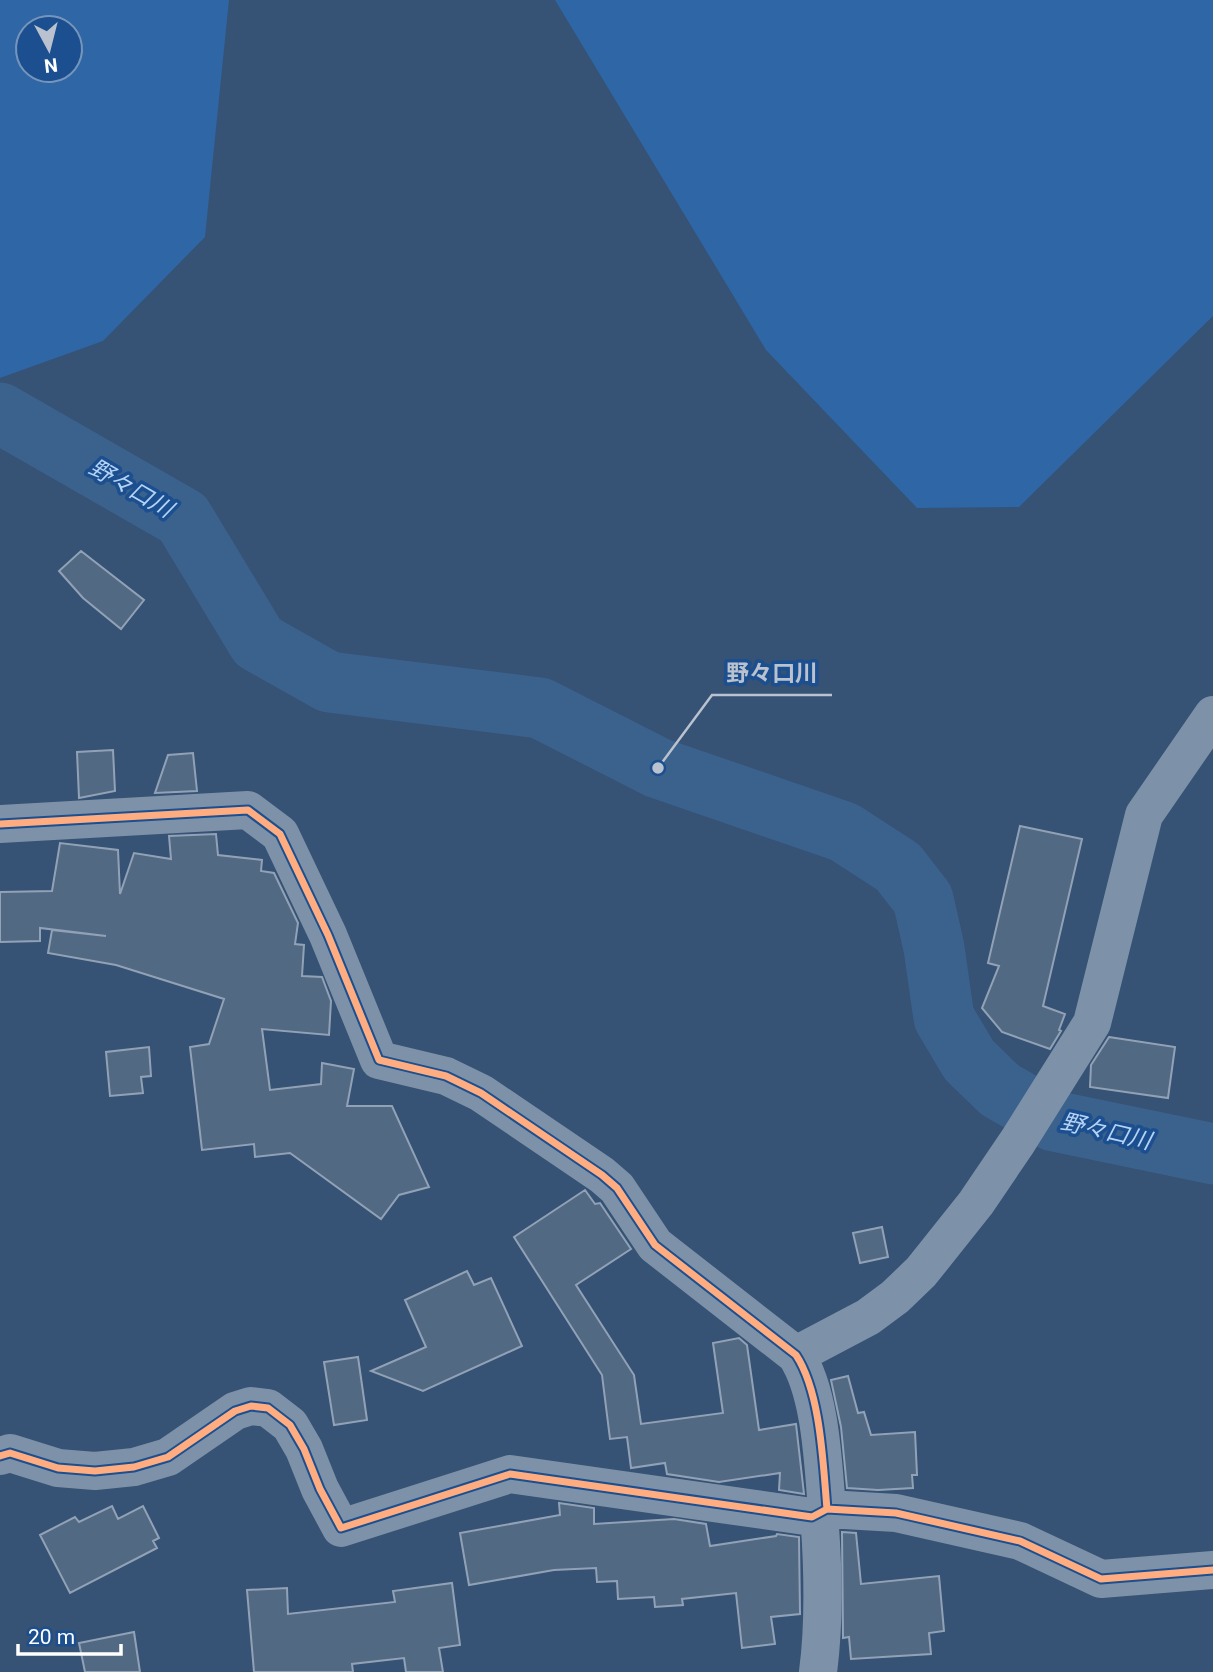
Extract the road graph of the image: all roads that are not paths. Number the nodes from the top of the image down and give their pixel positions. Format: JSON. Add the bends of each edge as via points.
{"nodes":[{"id":1,"x":1213,"y":715,"type":"edge"},
{"id":2,"x":0,"y":824,"type":"edge"},
{"id":3,"x":796,"y":1355,"type":"junction"},
{"id":4,"x":0,"y":1456,"type":"edge"},
{"id":5,"x":823,"y":1511,"type":"junction"},
{"id":6,"x":1213,"y":1570,"type":"edge"},
{"id":7,"x":818,"y":1672,"type":"edge"}],
"edges":[{"from":1,"to":3,"type":"street","via":[[1144,815],[1092,1023],[1018,1141],[921,1272],[868,1317]]},
{"from":2,"to":3,"type":"street","via":[[248,810],[280,834],[379,1060],[446,1076],[481,1093],[602,1175],[617,1188],[655,1245]]},
{"from":3,"to":5,"type":"street","via":[[811,1384],[824,1465]]},
{"from":4,"to":5,"type":"street","via":[[10,1453],[58,1468],[134,1468],[168,1457],[234,1411],[251,1406],[268,1408],[290,1425],[341,1528],[510,1474],[812,1517]]},
{"from":5,"to":6,"type":"street","via":[[896,1513],[1020,1541],[1101,1579]]},
{"from":5,"to":7,"type":"street"}]}
